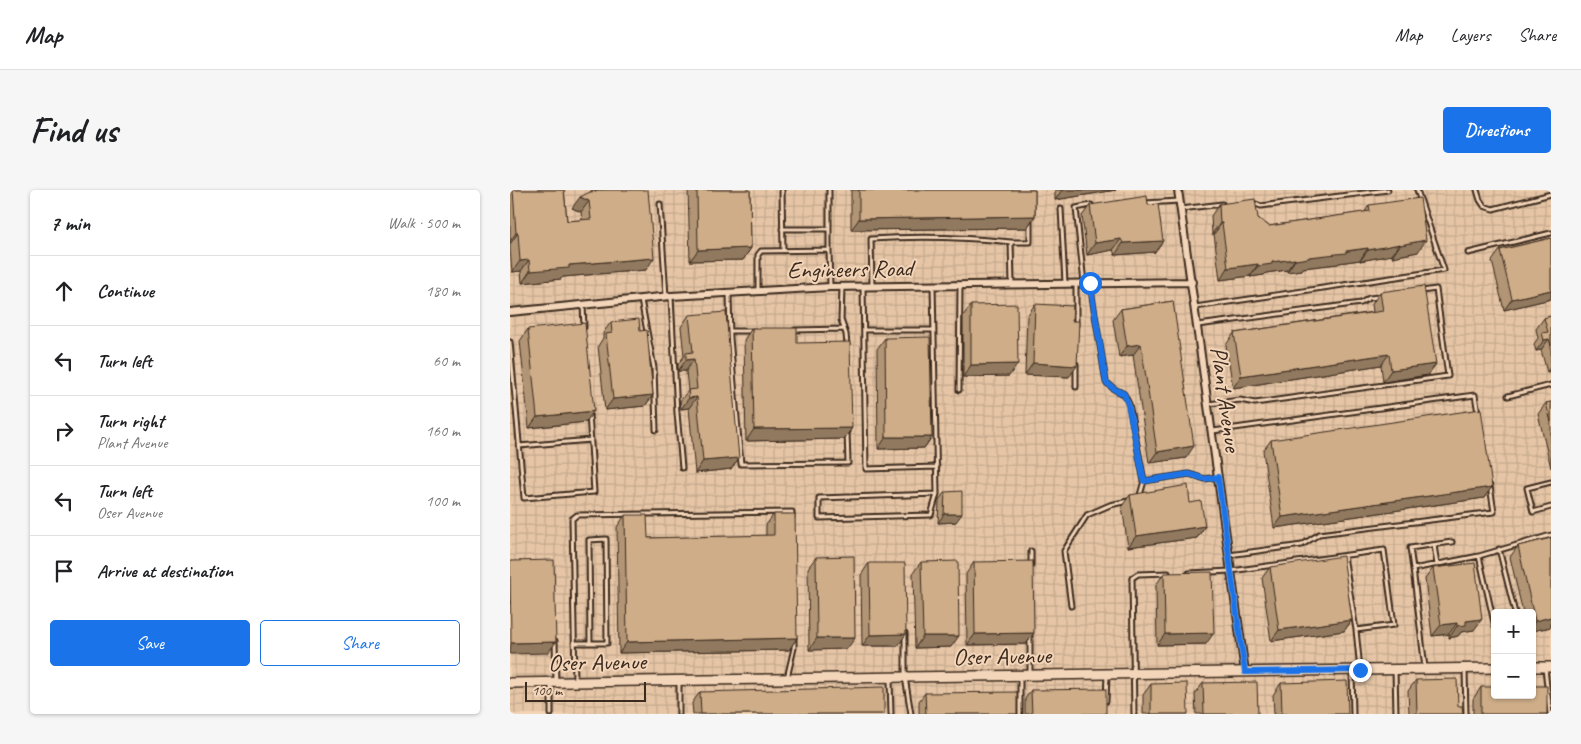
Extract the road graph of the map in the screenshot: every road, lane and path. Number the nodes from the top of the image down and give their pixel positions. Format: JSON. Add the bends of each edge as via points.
{"nodes":[{"id":1,"x":782,"y":190,"type":"edge"},
{"id":2,"x":829,"y":190,"type":"edge"},
{"id":3,"x":1178,"y":190,"type":"edge"},
{"id":4,"x":1388,"y":190,"type":"edge"},
{"id":5,"x":1417,"y":190,"type":"edge"},
{"id":6,"x":1477,"y":190,"type":"edge"},
{"id":7,"x":1551,"y":194,"type":"edge"},
{"id":8,"x":1180,"y":201,"type":"junction"},
{"id":9,"x":1248,"y":201,"type":"edge"},
{"id":10,"x":1135,"y":203,"type":"edge"},
{"id":11,"x":660,"y":204,"type":"dead end"},
{"id":12,"x":1228,"y":204,"type":"edge"},
{"id":13,"x":1097,"y":205,"type":"edge"},
{"id":14,"x":1061,"y":209,"type":"dead end"},
{"id":15,"x":1181,"y":209,"type":"junction"},
{"id":16,"x":1030,"y":216,"type":"edge"},
{"id":17,"x":782,"y":229,"type":"junction"},
{"id":18,"x":829,"y":229,"type":"junction"},
{"id":19,"x":1551,"y":233,"type":"edge"},
{"id":20,"x":1011,"y":242,"type":"junction"},
{"id":21,"x":783,"y":250,"type":"junction"},
{"id":22,"x":829,"y":250,"type":"junction"},
{"id":23,"x":1468,"y":253,"type":"dead end"},
{"id":24,"x":1192,"y":282,"type":"junction"},
{"id":25,"x":1083,"y":283,"type":"junction"},
{"id":26,"x":1012,"y":284,"type":"junction"},
{"id":27,"x":1065,"y":284,"type":"junction"},
{"id":28,"x":934,"y":285,"type":"junction"},
{"id":29,"x":960,"y":285,"type":"junction"},
{"id":30,"x":842,"y":286,"type":"junction"},
{"id":31,"x":863,"y":286,"type":"junction"},
{"id":32,"x":872,"y":286,"type":"junction"},
{"id":33,"x":830,"y":287,"type":"junction"},
{"id":34,"x":758,"y":290,"type":"junction"},
{"id":35,"x":729,"y":292,"type":"junction"},
{"id":36,"x":1417,"y":292,"type":"edge"},
{"id":37,"x":1388,"y":296,"type":"edge"},
{"id":38,"x":668,"y":297,"type":"junction"},
{"id":39,"x":641,"y":299,"type":"junction"},
{"id":40,"x":583,"y":305,"type":"junction"},
{"id":41,"x":1195,"y":308,"type":"junction"},
{"id":42,"x":510,"y":312,"type":"edge"},
{"id":43,"x":1198,"y":325,"type":"junction"},
{"id":44,"x":787,"y":330,"type":"edge"},
{"id":45,"x":844,"y":330,"type":"junction"},
{"id":46,"x":864,"y":330,"type":"junction"},
{"id":47,"x":934,"y":330,"type":"junction"},
{"id":48,"x":730,"y":331,"type":"junction"},
{"id":49,"x":758,"y":331,"type":"edge"},
{"id":50,"x":1076,"y":331,"type":"edge"},
{"id":51,"x":585,"y":334,"type":"edge"},
{"id":52,"x":510,"y":342,"type":"edge"},
{"id":53,"x":847,"y":354,"type":"edge"},
{"id":54,"x":1076,"y":359,"type":"edge"},
{"id":55,"x":1551,"y":385,"type":"edge"},
{"id":56,"x":1076,"y":388,"type":"dead end"},
{"id":57,"x":959,"y":390,"type":"dead end"},
{"id":58,"x":1508,"y":396,"type":"dead end"},
{"id":59,"x":1208,"y":404,"type":"junction"},
{"id":60,"x":589,"y":411,"type":"edge"},
{"id":61,"x":1478,"y":414,"type":"edge"},
{"id":62,"x":847,"y":424,"type":"edge"},
{"id":63,"x":656,"y":430,"type":"dead end"},
{"id":64,"x":1212,"y":431,"type":"junction"},
{"id":65,"x":591,"y":440,"type":"junction"},
{"id":66,"x":519,"y":446,"type":"junction"},
{"id":67,"x":937,"y":467,"type":"junction"},
{"id":68,"x":682,"y":468,"type":"dead end"},
{"id":69,"x":1218,"y":477,"type":"junction"},
{"id":70,"x":1144,"y":481,"type":"junction"},
{"id":71,"x":1551,"y":482,"type":"edge"},
{"id":72,"x":1489,"y":483,"type":"edge"},
{"id":73,"x":938,"y":494,"type":"junction"},
{"id":74,"x":1551,"y":508,"type":"edge"},
{"id":75,"x":792,"y":522,"type":"edge"},
{"id":76,"x":1551,"y":535,"type":"edge"},
{"id":77,"x":1452,"y":542,"type":"dead end"},
{"id":78,"x":1434,"y":545,"type":"junction"},
{"id":79,"x":1499,"y":550,"type":"junction"},
{"id":80,"x":1031,"y":551,"type":"dead end"},
{"id":81,"x":1229,"y":555,"type":"junction"},
{"id":82,"x":1344,"y":556,"type":"junction"},
{"id":83,"x":1479,"y":556,"type":"junction"},
{"id":84,"x":1437,"y":565,"type":"junction"},
{"id":85,"x":1413,"y":569,"type":"junction"},
{"id":86,"x":1031,"y":570,"type":"edge"},
{"id":87,"x":1231,"y":571,"type":"junction"},
{"id":88,"x":1175,"y":573,"type":"edge"},
{"id":89,"x":1184,"y":573,"type":"edge"},
{"id":90,"x":1071,"y":606,"type":"dead end"},
{"id":91,"x":1491,"y":609,"type":"edge"},
{"id":92,"x":1514,"y":609,"type":"edge"},
{"id":93,"x":1030,"y":626,"type":"edge"},
{"id":94,"x":904,"y":628,"type":"edge"},
{"id":95,"x":794,"y":629,"type":"edge"},
{"id":96,"x":1356,"y":630,"type":"junction"},
{"id":97,"x":555,"y":636,"type":"edge"},
{"id":98,"x":574,"y":643,"type":"junction"},
{"id":99,"x":590,"y":643,"type":"junction"},
{"id":100,"x":1548,"y":667,"type":"edge"},
{"id":101,"x":1465,"y":668,"type":"junction"},
{"id":102,"x":1491,"y":668,"type":"edge"},
{"id":103,"x":1425,"y":669,"type":"junction"},
{"id":104,"x":1356,"y":670,"type":"junction"},
{"id":105,"x":1395,"y":670,"type":"junction"},
{"id":106,"x":1107,"y":674,"type":"junction"},
{"id":107,"x":1132,"y":674,"type":"junction"},
{"id":108,"x":1020,"y":675,"type":"junction"},
{"id":109,"x":1030,"y":675,"type":"junction"},
{"id":110,"x":1251,"y":675,"type":"junction"},
{"id":111,"x":890,"y":677,"type":"junction"},
{"id":112,"x":905,"y":677,"type":"junction"},
{"id":113,"x":786,"y":679,"type":"junction"},
{"id":114,"x":553,"y":682,"type":"junction"},
{"id":115,"x":575,"y":682,"type":"junction"},
{"id":116,"x":679,"y":682,"type":"junction"},
{"id":117,"x":510,"y":683,"type":"edge"},
{"id":118,"x":1550,"y":706,"type":"edge"},
{"id":119,"x":1106,"y":707,"type":"edge"},
{"id":120,"x":551,"y":714,"type":"edge"},
{"id":121,"x":679,"y":714,"type":"edge"},
{"id":122,"x":891,"y":714,"type":"edge"},
{"id":123,"x":911,"y":714,"type":"edge"},
{"id":124,"x":1020,"y":714,"type":"edge"},
{"id":125,"x":1134,"y":714,"type":"edge"},
{"id":126,"x":1353,"y":714,"type":"edge"},
{"id":127,"x":1396,"y":714,"type":"edge"},
{"id":128,"x":1466,"y":714,"type":"edge"},
{"id":129,"x":1550,"y":714,"type":"edge"}],
"edges":[{"from":1,"to":17,"type":"lane"},
{"from":2,"to":18,"type":"lane"},
{"from":3,"to":8,"type":"street","name":"Plant Avenue"},
{"from":4,"to":9,"type":"lane","via":[[1261,206]]},
{"from":5,"to":41,"type":"lane","via":[[1444,270]]},
{"from":6,"to":7,"type":"lane","via":[[1484,206],[1493,209]]},
{"from":8,"to":10,"type":"lane"},
{"from":8,"to":15,"type":"street","name":"Plant Avenue"},
{"from":11,"to":38,"type":"lane"},
{"from":12,"to":15,"type":"lane"},
{"from":13,"to":25,"type":"lane","via":[[1076,208]]},
{"from":14,"to":27,"type":"lane"},
{"from":15,"to":24,"type":"street","name":"Plant Avenue"},
{"from":16,"to":20,"type":"lane","via":[[1030,242]]},
{"from":17,"to":18,"type":"lane"},
{"from":17,"to":21,"type":"lane"},
{"from":18,"to":22,"type":"lane"},
{"from":19,"to":23,"type":"lane"},
{"from":20,"to":26,"type":"lane"},
{"from":20,"to":32,"type":"lane","via":[[914,236],[871,239]]},
{"from":21,"to":22,"type":"lane"},
{"from":21,"to":34,"type":"lane","via":[[759,252]]},
{"from":22,"to":33,"type":"lane"},
{"from":24,"to":25,"type":"street","name":"Engineers Road"},
{"from":24,"to":41,"type":"street","name":"Plant Avenue"},
{"from":25,"to":27,"type":"street","name":"Engineers Road"},
{"from":25,"to":50,"type":"lane"},
{"from":25,"to":70,"type":"lane","via":[[1106,382],[1124,394],[1128,404]]},
{"from":26,"to":27,"type":"street","name":"Engineers Road"},
{"from":26,"to":29,"type":"street","name":"Engineers Road"},
{"from":28,"to":29,"type":"street","name":"Engineers Road"},
{"from":28,"to":32,"type":"street","name":"Engineers Road"},
{"from":28,"to":47,"type":"lane"},
{"from":29,"to":57,"type":"lane"},
{"from":30,"to":31,"type":"street","name":"Engineers Road"},
{"from":30,"to":33,"type":"street","name":"Engineers Road"},
{"from":30,"to":45,"type":"lane","via":[[841,320]]},
{"from":31,"to":32,"type":"street","name":"Engineers Road"},
{"from":31,"to":46,"type":"lane"},
{"from":33,"to":34,"type":"street","name":"Engineers Road"},
{"from":34,"to":35,"type":"street","name":"Engineers Road"},
{"from":35,"to":38,"type":"street","name":"Engineers Road"},
{"from":35,"to":48,"type":"lane"},
{"from":36,"to":59,"type":"lane","via":[[1436,289],[1448,376],[1255,403],[1240,400]]},
{"from":37,"to":43,"type":"lane","via":[[1369,298],[1361,303]]},
{"from":38,"to":39,"type":"street","name":"Engineers Road"},
{"from":38,"to":68,"type":"lane"},
{"from":39,"to":40,"type":"street","name":"Engineers Road"},
{"from":39,"to":63,"type":"lane","via":[[654,368]]},
{"from":40,"to":42,"type":"street","name":"Engineers Road"},
{"from":40,"to":51,"type":"lane"},
{"from":41,"to":43,"type":"street","name":"Plant Avenue"},
{"from":43,"to":59,"type":"street","name":"Plant Avenue"},
{"from":44,"to":45,"type":"lane"},
{"from":45,"to":53,"type":"lane"},
{"from":46,"to":47,"type":"lane"},
{"from":46,"to":67,"type":"lane","via":[[866,469]]},
{"from":47,"to":67,"type":"lane"},
{"from":48,"to":49,"type":"lane"},
{"from":48,"to":62,"type":"lane","via":[[741,464],[848,463]]},
{"from":52,"to":66,"type":"lane"},
{"from":54,"to":56,"type":"lane"},
{"from":55,"to":58,"type":"lane"},
{"from":59,"to":64,"type":"street","name":"Plant Avenue"},
{"from":60,"to":65,"type":"lane"},
{"from":61,"to":64,"type":"lane","via":[[1475,395]]},
{"from":64,"to":69,"type":"street","name":"Plant Avenue"},
{"from":65,"to":66,"type":"lane"},
{"from":65,"to":66,"type":"lane","via":[[594,492],[524,498]]},
{"from":67,"to":73,"type":"lane"},
{"from":69,"to":70,"type":"lane","via":[[1205,479],[1189,474]]},
{"from":69,"to":81,"type":"street","name":"Plant Avenue"},
{"from":70,"to":90,"type":"lane","via":[[1141,494],[1135,500],[1110,505],[1087,515],[1064,552]]},
{"from":71,"to":74,"type":"lane","via":[[1527,488],[1533,512]]},
{"from":72,"to":81,"type":"lane","via":[[1494,512],[1319,534],[1302,545]]},
{"from":73,"to":73,"type":"lane","via":[[819,498],[819,518],[931,515]]},
{"from":75,"to":98,"type":"lane","via":[[792,512],[577,516],[572,519]]},
{"from":76,"to":79,"type":"lane"},
{"from":77,"to":78,"type":"lane"},
{"from":78,"to":84,"type":"lane"},
{"from":78,"to":85,"type":"lane","via":[[1410,548]]},
{"from":79,"to":83,"type":"lane"},
{"from":79,"to":92,"type":"lane"},
{"from":80,"to":86,"type":"lane"},
{"from":81,"to":87,"type":"street","name":"Plant Avenue"},
{"from":82,"to":87,"type":"lane"},
{"from":82,"to":96,"type":"lane"},
{"from":82,"to":96,"type":"lane","via":[[1384,550],[1394,625]]},
{"from":83,"to":84,"type":"lane"},
{"from":83,"to":91,"type":"lane"},
{"from":84,"to":85,"type":"lane"},
{"from":85,"to":103,"type":"lane"},
{"from":87,"to":89,"type":"lane"},
{"from":87,"to":110,"type":"street","name":"Plant Avenue"},
{"from":88,"to":107,"type":"lane","via":[[1138,574],[1132,578]]},
{"from":93,"to":109,"type":"lane"},
{"from":94,"to":112,"type":"lane"},
{"from":95,"to":113,"type":"lane","via":[[794,648]]},
{"from":96,"to":104,"type":"lane"},
{"from":97,"to":114,"type":"lane"},
{"from":98,"to":99,"type":"lane"},
{"from":98,"to":115,"type":"lane"},
{"from":99,"to":99,"type":"lane","via":[[607,643],[606,539],[589,540]]},
{"from":100,"to":118,"type":"lane"},
{"from":101,"to":102,"type":"street","name":"Oser Avenue"},
{"from":101,"to":103,"type":"street","name":"Oser Avenue"},
{"from":101,"to":128,"type":"lane"},
{"from":103,"to":105,"type":"street","name":"Oser Avenue"},
{"from":104,"to":105,"type":"street","name":"Oser Avenue"},
{"from":104,"to":110,"type":"street","name":"Oser Avenue"},
{"from":104,"to":126,"type":"lane"},
{"from":105,"to":127,"type":"lane"},
{"from":106,"to":107,"type":"street","name":"Oser Avenue"},
{"from":106,"to":109,"type":"street","name":"Oser Avenue"},
{"from":106,"to":119,"type":"lane"},
{"from":107,"to":110,"type":"street","name":"Oser Avenue"},
{"from":107,"to":125,"type":"lane"},
{"from":108,"to":109,"type":"street","name":"Oser Avenue"},
{"from":108,"to":112,"type":"street","name":"Oser Avenue"},
{"from":108,"to":124,"type":"lane"},
{"from":111,"to":112,"type":"street","name":"Oser Avenue"},
{"from":111,"to":113,"type":"street","name":"Oser Avenue"},
{"from":111,"to":122,"type":"lane"},
{"from":112,"to":123,"type":"lane"},
{"from":113,"to":116,"type":"street","name":"Oser Avenue"},
{"from":114,"to":115,"type":"street","name":"Oser Avenue"},
{"from":114,"to":117,"type":"street","name":"Oser Avenue"},
{"from":114,"to":120,"type":"lane"},
{"from":115,"to":116,"type":"street","name":"Oser Avenue"},
{"from":116,"to":121,"type":"lane"},
{"from":118,"to":129,"type":"lane"}]}
